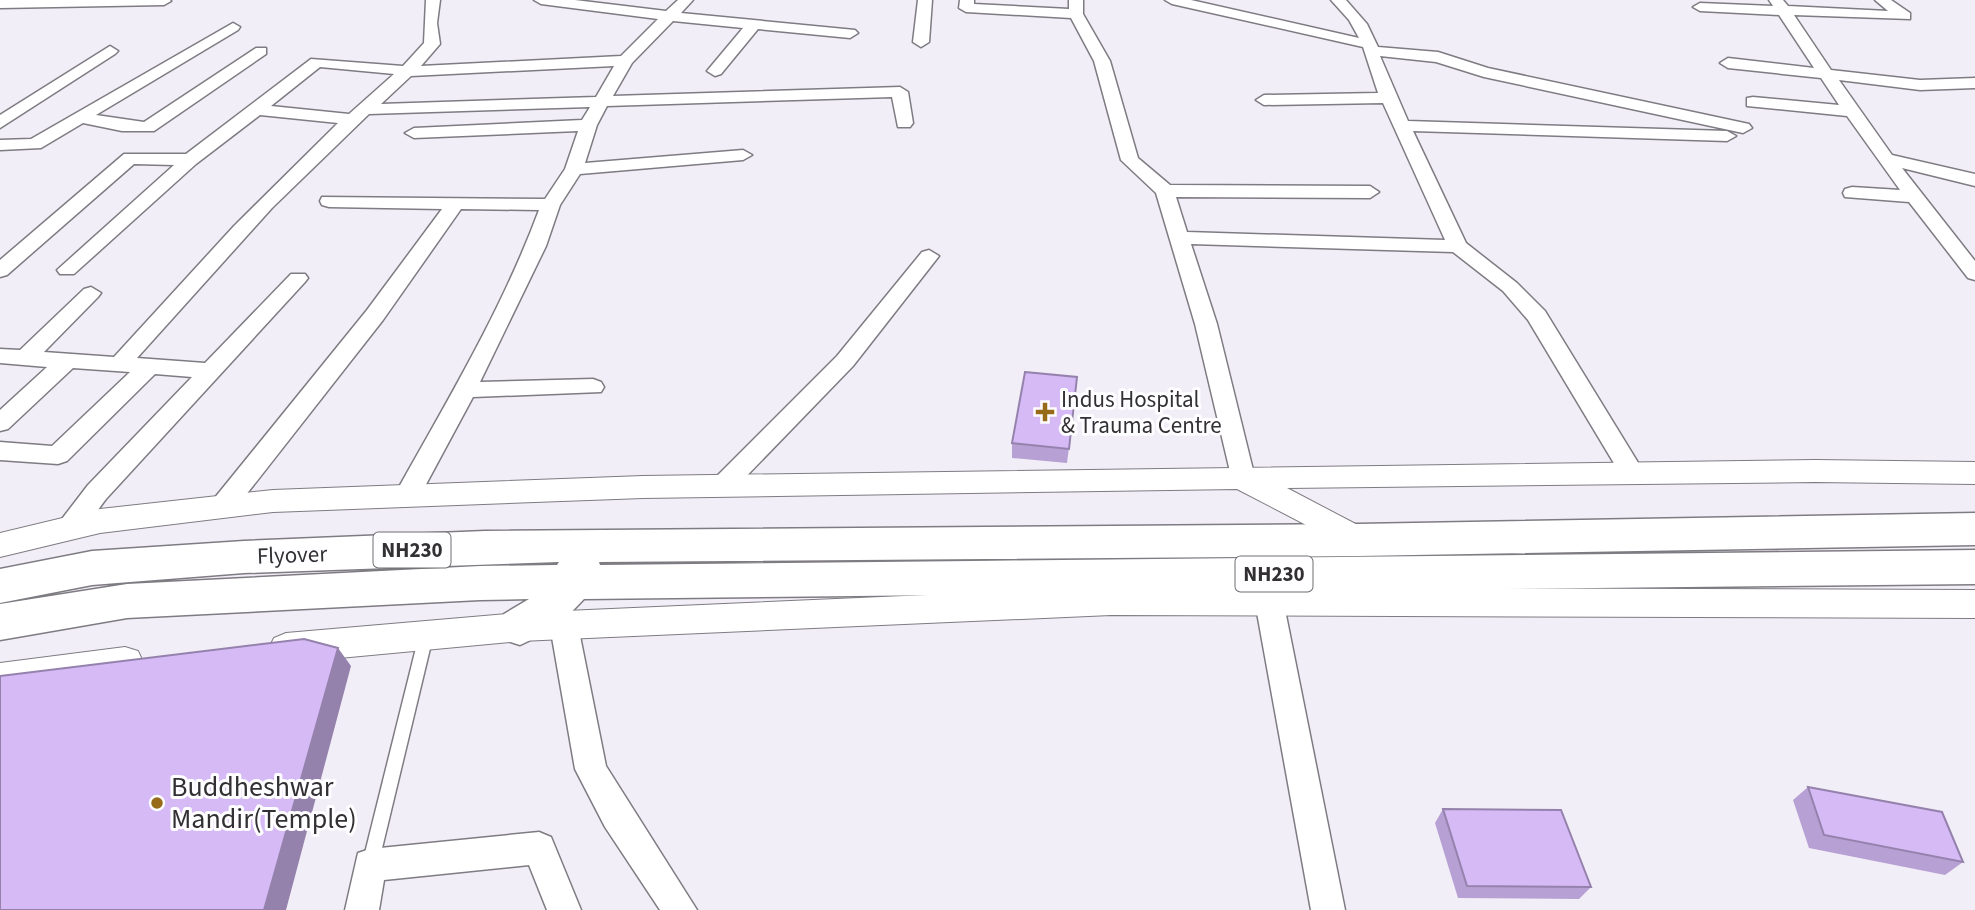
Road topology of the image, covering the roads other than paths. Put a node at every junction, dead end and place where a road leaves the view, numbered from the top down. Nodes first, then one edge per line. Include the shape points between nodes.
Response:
1 (433, 0) edge
2 (541, 0) edge
3 (686, 0) edge
4 (1172, 0) edge
5 (1252, 0) edge
6 (1338, 0) edge
7 (1882, 0) edge
8 (164, 1) edge
9 (0, 4) edge
10 (946, 4) edge
11 (1781, 6) edge
12 (1076, 7) edge
13 (1700, 7) dead end
14 (667, 16) junction
15 (1260, 20) junction
16 (753, 25) junction
17 (233, 26) dead end
18 (850, 33) dead end
19 (921, 42) dead end
20 (1371, 47) junction
21 (110, 51) dead end
22 (261, 51) dead end
23 (625, 61) junction
24 (1728, 63) dead end
25 (409, 71) junction
26 (715, 71) dead end
27 (1827, 76) junction
28 (1975, 82) edge
29 (1389, 98) junction
30 (603, 99) junction
31 (1264, 100) dead end
32 (1753, 102) dead end
33 (255, 109) junction
34 (1850, 111) junction
35 (359, 114) junction
36 (81, 117) junction
37 (0, 123) edge
38 (904, 123) dead end
39 (588, 125) junction
40 (1402, 126) junction
41 (414, 134) dead end
42 (0, 145) edge
43 (743, 155) dead end
44 (1888, 159) junction
45 (190, 160) junction
46 (574, 169) junction
47 (1975, 180) edge
48 (1165, 191) junction
49 (1370, 192) dead end
50 (1852, 193) dead end
51 (1915, 197) junction
52 (329, 201) dead end
53 (456, 203) junction
54 (551, 205) junction
55 (1180, 239) junction
56 (0, 246) edge
57 (1458, 246) junction
58 (27, 247) junction
59 (929, 256) dead end
60 (67, 270) dead end
61 (0, 271) edge
62 (1975, 274) edge
63 (298, 278) dead end
64 (91, 293) dead end
65 (0, 356) edge
66 (27, 356) junction
67 (66, 361) junction
68 (120, 364) junction
69 (150, 366) junction
70 (213, 371) junction
71 (593, 387) dead end
72 (466, 390) junction
73 (0, 423) edge
74 (0, 451) edge
75 (1975, 473) edge
76 (1633, 474) junction
77 (1242, 478) junction
78 (722, 486) junction
79 (407, 496) junction
80 (222, 507) junction
81 (68, 527) junction
82 (1975, 529) edge
83 (1358, 540) junction
84 (0, 545) edge
85 (579, 564) junction
86 (1975, 567) edge
87 (237, 576) junction
88 (0, 586) edge
89 (1267, 589) junction
90 (1975, 604) edge
91 (0, 622) edge
92 (564, 626) junction
93 (520, 627) junction
94 (426, 636) junction
95 (251, 651) edge
96 (155, 660) edge
97 (0, 678) edge
98 (370, 866) junction
99 (362, 910) edge
100 (564, 910) edge
101 (680, 910) edge
102 (1328, 910) edge

1 - 25 street via 432,44
2 - 14 street
3 - 14 street
4 - 15 street
5 - 15 street
6 - 20 street via 1358,17
7 - 11 street via 1905,16
8 - 9 street
10 - 12 street
10 - 19 street
11 - 13 street
11 - 27 street
12 - 48 street via 1102,61 1130,160
14 - 16 street
14 - 23 street
15 - 20 street
16 - 18 street
16 - 26 street
17 - 36 street
20 - 29 street
20 - 40 street via 1438,57 1739,133
21 - 37 street
22 - 36 street via 148,127
23 - 25 street
23 - 30 street
24 - 27 street
25 - 33 street via 317,62
25 - 35 street
27 - 28 street via 1920,85
27 - 34 street
29 - 31 street
29 - 40 street
30 - 35 street
30 - 38 street via 900,92
30 - 39 street
32 - 34 street
33 - 35 street
33 - 45 street
34 - 44 street
35 - 68 street via 267,200
36 - 42 street via 35,144
39 - 41 street
39 - 46 street
40 - 57 street
43 - 46 street
44 - 47 street
44 - 51 street
45 - 58 street via 130,158
45 - 60 street
46 - 54 street
48 - 49 street
48 - 55 street
50 - 51 street
51 - 62 street
52 - 53 street
53 - 54 street
53 - 80 street via 375,315
54 - 72 street
55 - 57 street
55 - 77 street via 1206,324
56 - 58 street
57 - 76 street via 1510,287 1537,316
58 - 61 street
59 - 78 street via 845,361
63 - 70 street
64 - 66 street
65 - 66 street
66 - 67 street
67 - 68 street
67 - 73 street
68 - 69 street
69 - 70 street
69 - 74 street via 58,455
70 - 81 street
71 - 72 street
72 - 79 street
75 - 76 street
76 - 77 street
77 - 78 street
77 - 83 street
78 - 79 street
79 - 80 street
80 - 81 street
81 - 84 street
82 - 83 highway, NH230
83 - 85 highway, NH230
85 - 87 highway, Flyover / NH230 via 480,583
85 - 89 highway, NH230
85 - 93 highway via 552,610
86 - 89 highway, NH230
87 - 88 highway, Flyover / NH230 via 92,568
87 - 91 highway, Flyover / NH230 via 127,601
89 - 90 street
89 - 92 street via 1111,601
89 - 102 street
92 - 93 street
92 - 101 street via 591,769
93 - 94 street
94 - 95 street
94 - 98 lane
96 - 97 street
98 - 99 street
98 - 100 street via 538,848

